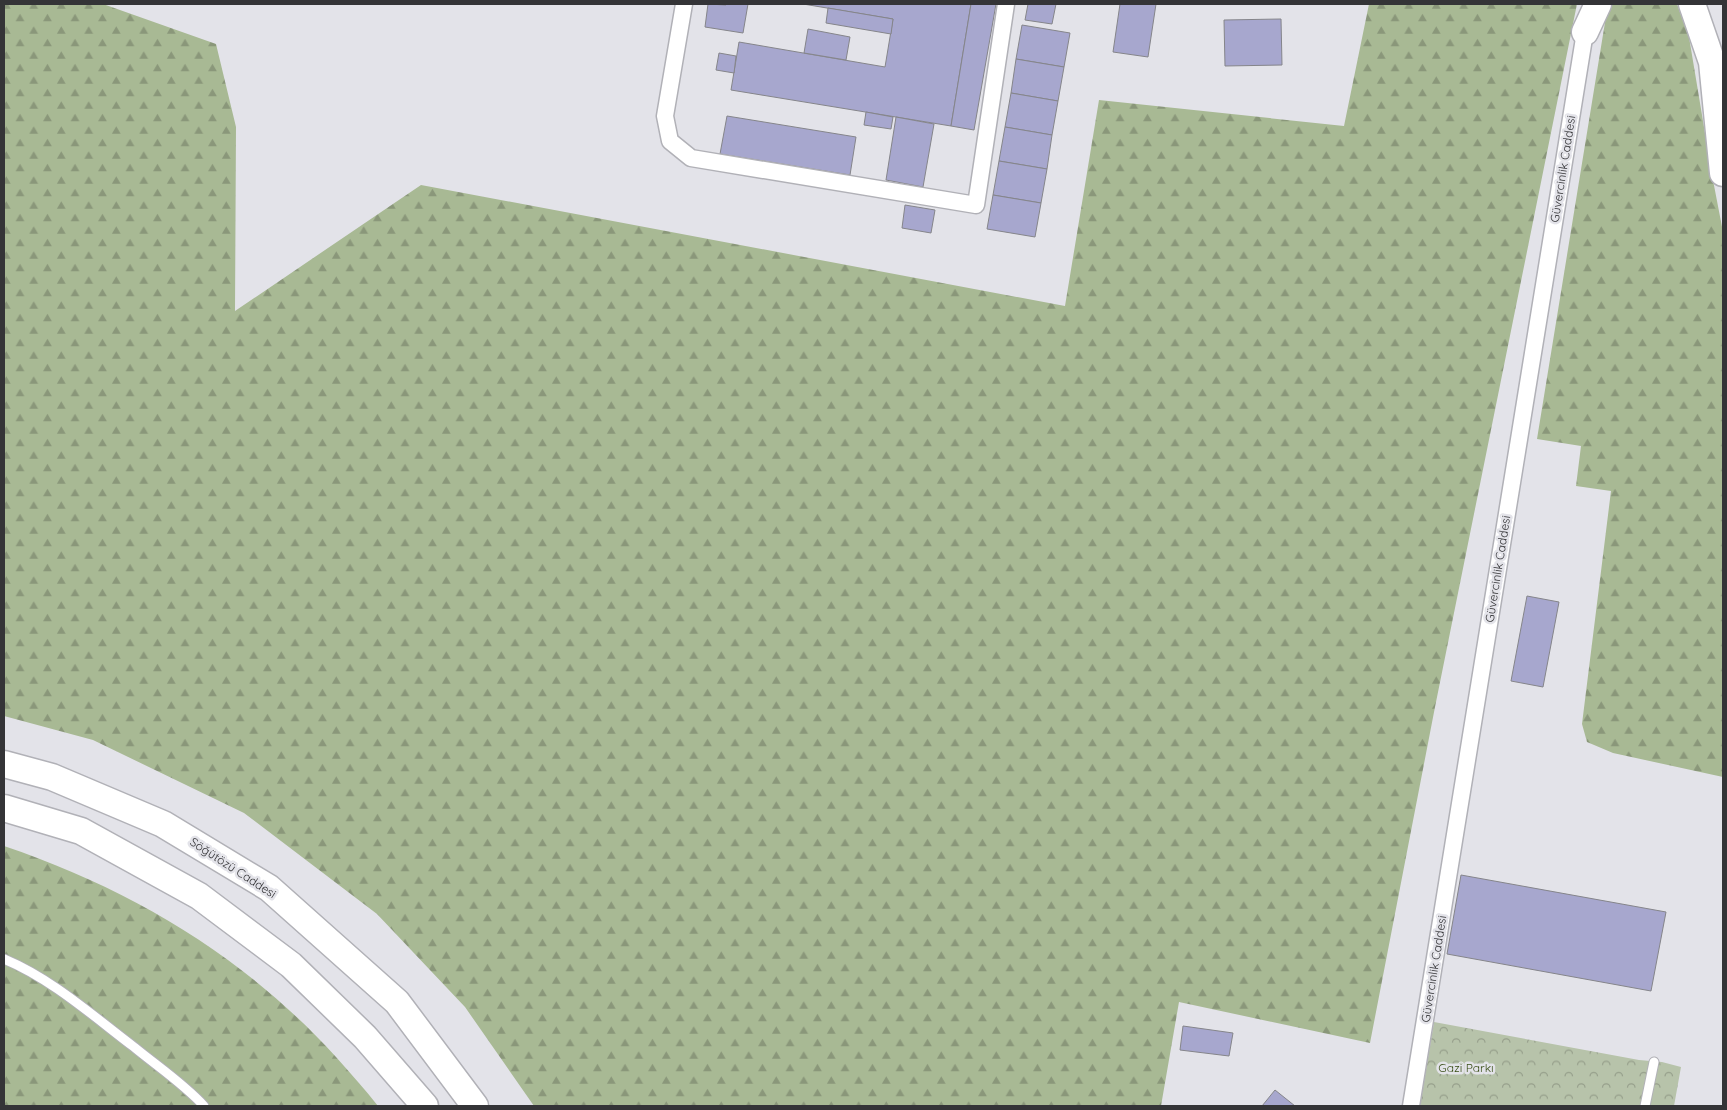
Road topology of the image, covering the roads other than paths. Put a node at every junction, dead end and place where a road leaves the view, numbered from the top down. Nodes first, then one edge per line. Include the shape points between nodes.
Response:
1 (684, 4) edge
2 (1006, 4) edge
3 (1590, 4) edge
4 (1598, 4) edge
5 (1692, 4) edge
6 (1700, 4) edge
7 (1585, 32) junction
8 (1712, 62) junction
9 (1723, 108) edge
10 (1723, 173) edge
11 (4, 764) edge
12 (4, 808) edge
13 (4, 960) edge
14 (1654, 1062) dead end
15 (204, 1106) edge
16 (425, 1106) edge
17 (475, 1106) edge
18 (1411, 1106) edge
19 (1645, 1106) edge

1 - 2 street via 665,116 670,141 691,158 976,205
3 - 7 main road
4 - 7 main road
5 - 8 main road
6 - 8 main road
7 - 18 street, Güvercinlik Caddesi
8 - 9 main road
8 - 10 main road
11 - 17 main road, Söğütözü Caddesi via 52,777 163,824 269,888 397,1002
12 - 16 main road via 81,831 199,896 298,972 365,1037
13 - 15 lane via 56,988 156,1064
14 - 19 lane

